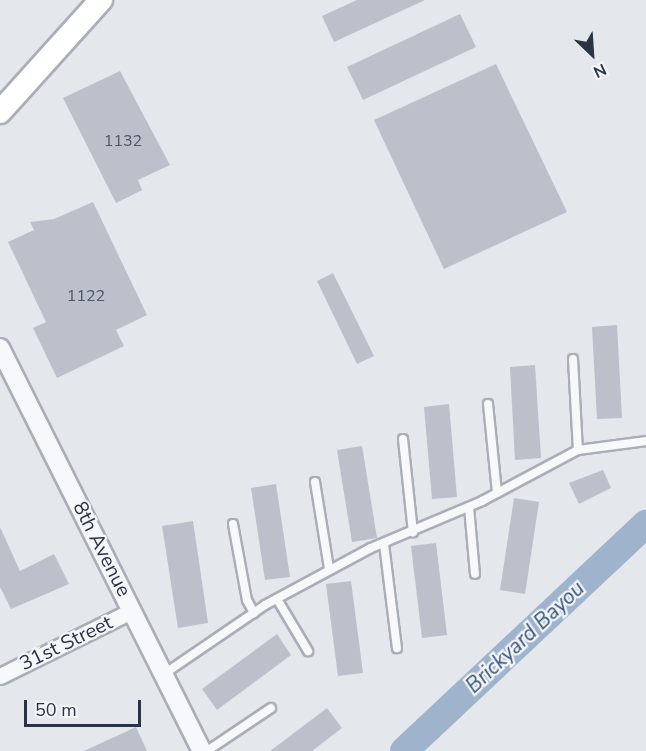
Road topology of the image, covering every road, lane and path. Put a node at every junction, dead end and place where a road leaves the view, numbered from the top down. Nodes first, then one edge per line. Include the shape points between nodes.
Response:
1 (101, 0) edge
2 (0, 112) edge
3 (0, 348) edge
4 (573, 359) dead end
5 (6, 371) edge
6 (488, 404) dead end
7 (404, 439) dead end
8 (646, 441) edge
9 (578, 450) junction
10 (315, 482) dead end
11 (497, 493) junction
12 (469, 507) junction
13 (233, 524) dead end
14 (412, 532) junction
15 (384, 544) junction
16 (329, 568) junction
17 (475, 574) dead end
18 (277, 599) junction
19 (133, 610) junction
20 (254, 613) junction
21 (397, 648) dead end
22 (308, 651) dead end
23 (164, 674) junction
24 (0, 676) edge
25 (271, 708) dead end
26 (205, 751) edge

1 - 2 main road
3 - 5 street, 8th Avenue
4 - 9 lane
5 - 19 street, 8th Avenue
6 - 11 lane
7 - 14 lane
8 - 9 lane
9 - 11 lane
10 - 16 lane
11 - 12 lane
12 - 14 lane
12 - 17 lane
13 - 20 lane via 247,600
14 - 15 lane
15 - 16 lane
15 - 21 lane
16 - 18 lane
18 - 20 lane
18 - 22 lane
19 - 23 street, 8th Avenue
19 - 24 street, 31st Street
20 - 23 lane
23 - 26 street, 8th Avenue
25 - 26 lane

